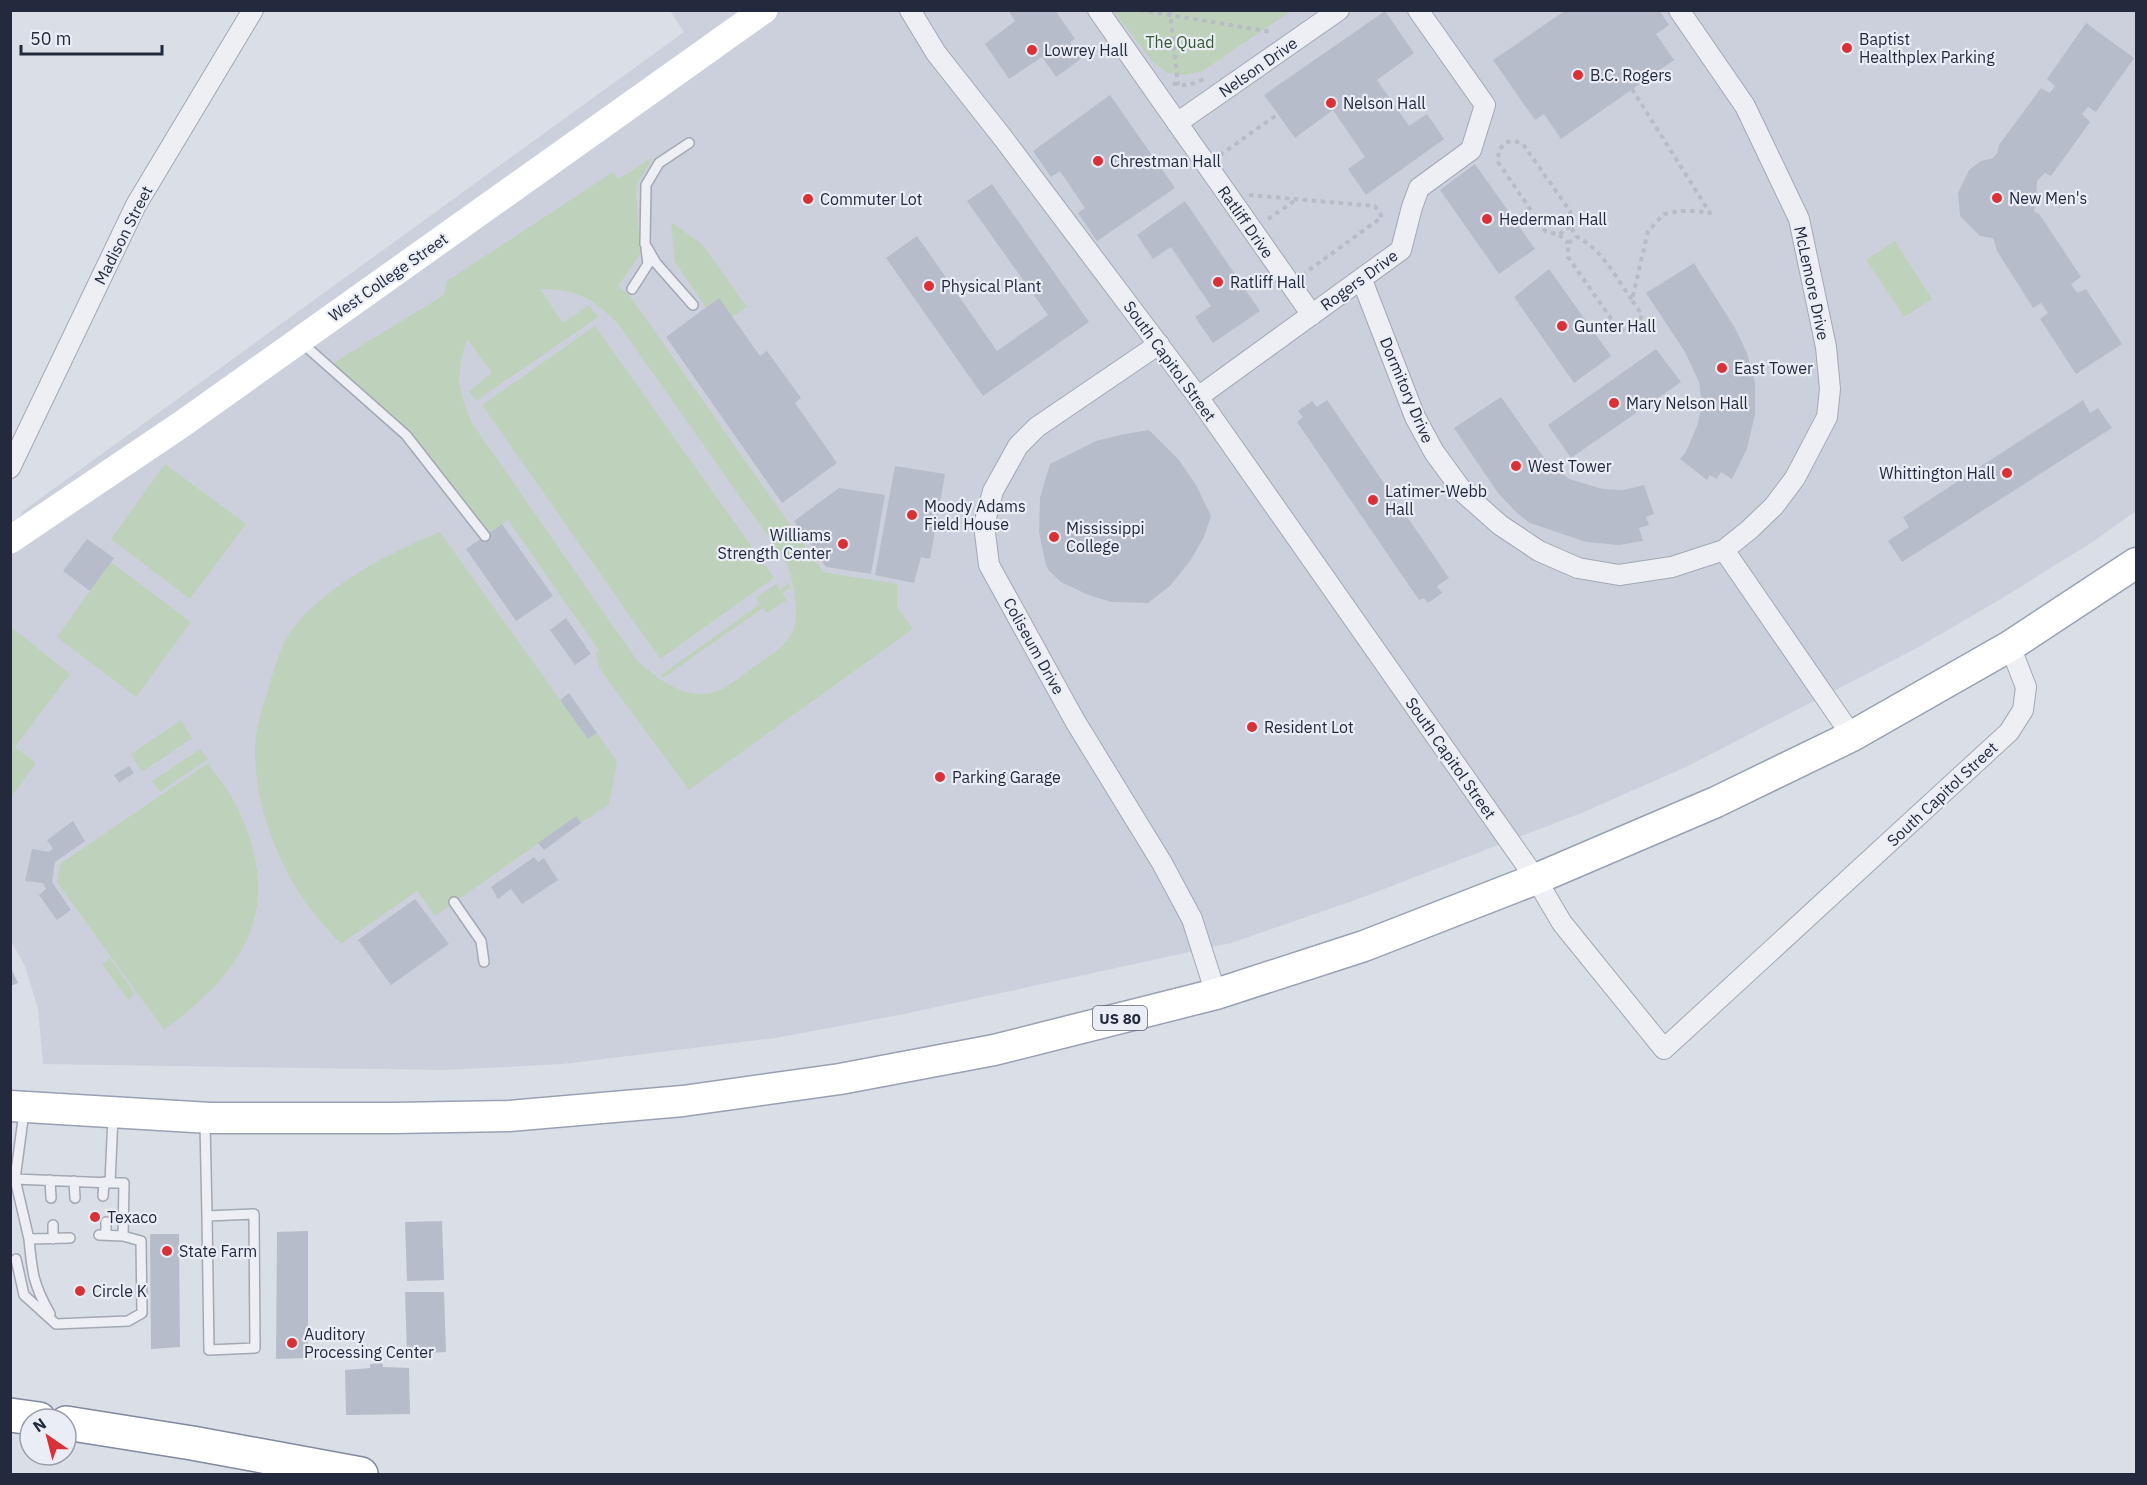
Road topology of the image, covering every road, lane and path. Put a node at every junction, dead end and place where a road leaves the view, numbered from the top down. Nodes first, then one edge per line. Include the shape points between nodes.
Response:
1 (253, 10) edge
2 (764, 10) edge
3 (910, 10) edge
4 (1098, 10) edge
5 (1140, 10) edge
6 (1170, 10) edge
7 (1339, 10) edge
8 (1418, 10) edge
9 (1678, 10) edge
10 (1171, 17) junction
11 (1280, 27) dead end
12 (1272, 32) junction
13 (1263, 39) dead end
14 (1216, 72) dead end
15 (1632, 89) dead end
16 (1278, 114) dead end
17 (1177, 123) junction
18 (689, 143) dead end
19 (1214, 159) dead end
20 (1239, 194) dead end
21 (1297, 199) junction
22 (1260, 224) dead end
23 (1570, 226) junction
24 (1559, 235) junction
25 (1577, 237) junction
26 (1568, 243) junction
27 (645, 244) junction
28 (1299, 278) dead end
29 (1362, 280) junction
30 (632, 289) dead end
31 (1632, 300) junction
32 (693, 305) dead end
33 (1312, 315) junction
34 (298, 340) junction
35 (1159, 344) junction
36 (1198, 397) junction
37 (10, 468) edge
38 (485, 536) dead end
39 (10, 540) edge
40 (1724, 550) junction
41 (2136, 563) edge
42 (2010, 646) junction
43 (1852, 736) junction
44 (1536, 879) junction
45 (454, 902) dead end
46 (484, 962) dead end
47 (1216, 994) junction
48 (15, 1106) edge
49 (113, 1112) junction
50 (204, 1118) junction
51 (15, 1179) junction
52 (51, 1180) junction
53 (74, 1181) junction
54 (107, 1182) junction
55 (10, 1191) edge
56 (103, 1196) dead end
57 (75, 1197) dead end
58 (51, 1198) dead end
59 (207, 1216) junction
60 (106, 1222) dead end
61 (53, 1225) dead end
62 (123, 1236) junction
63 (70, 1238) dead end
64 (29, 1239) junction
65 (53, 1239) junction
66 (16, 1259) dead end
67 (56, 1324) junction
68 (78, 1425) edge
69 (361, 1474) edge

1 - 37 street, Madison Street via 136,205
2 - 34 street, West College Street
3 - 35 street, South Capitol Street via 936,53
4 - 17 street, Ratliff Drive
5 - 10 path
6 - 10 path
7 - 17 street, Nelson Drive
8 - 29 street, Rogers Drive via 1485,105 1472,150 1419,188 1401,250
9 - 40 street, McLemore Drive via 1745,106 1799,219 1826,347 1830,389 1827,417 1795,477 1774,506
10 - 12 path
10 - 14 path via 1178,85 1196,84
11 - 12 path
12 - 13 path
15 - 31 path via 1710,213 1664,214 1648,231
16 - 19 path
17 - 33 street, Ratliff Drive
18 - 27 lane via 659,163 646,185
20 - 21 path
21 - 22 path
21 - 28 path via 1375,206 1382,217
23 - 24 path
23 - 24 path via 1570,211 1523,144 1506,142 1499,150 1498,162 1545,231
23 - 25 path
24 - 26 path
25 - 26 path
25 - 31 path via 1594,249
26 - 31 path via 1568,258 1617,327 1627,333 1637,327 1642,315
27 - 30 lane via 648,264
27 - 32 lane via 656,263
29 - 33 street, Rogers Drive
29 - 40 street, Dormitory Drive via 1415,417 1434,452 1464,493 1500,525 1539,551 1578,568 1619,575 1672,567
33 - 36 street, Rogers Drive
34 - 38 lane via 406,435
34 - 39 street, West College Street
35 - 36 street, South Capitol Street
35 - 47 street, Coliseum Drive via 1037,427 1018,446 993,490 984,525 989,565 1192,919
36 - 44 street, South Capitol Street
40 - 43 street
41 - 42 main road, US 80
42 - 43 main road, US 80
42 - 44 street, South Capitol Street via 2026,687 2023,710 2009,732 1665,1048 1562,923
43 - 44 main road, US 80 via 1716,802
44 - 47 main road, US 80 via 1364,946
45 - 46 lane via 481,941
47 - 50 main road, US 80 via 994,1050 840,1079 683,1101 508,1116
48 - 49 main road, US 80
48 - 51 lane
49 - 50 main road, US 80
49 - 54 lane
50 - 59 lane
51 - 52 lane
51 - 55 lane
51 - 64 lane
52 - 53 lane
52 - 58 lane
53 - 54 lane
53 - 57 lane
54 - 56 lane
54 - 62 lane via 124,1183
59 - 59 lane via 254,1215 255,1348 209,1350
60 - 62 lane via 102,1236
61 - 65 lane
62 - 67 lane via 141,1241 142,1313 128,1321
63 - 65 lane
64 - 65 lane
64 - 67 lane via 37,1292
66 - 67 lane via 24,1295
68 - 69 highway

